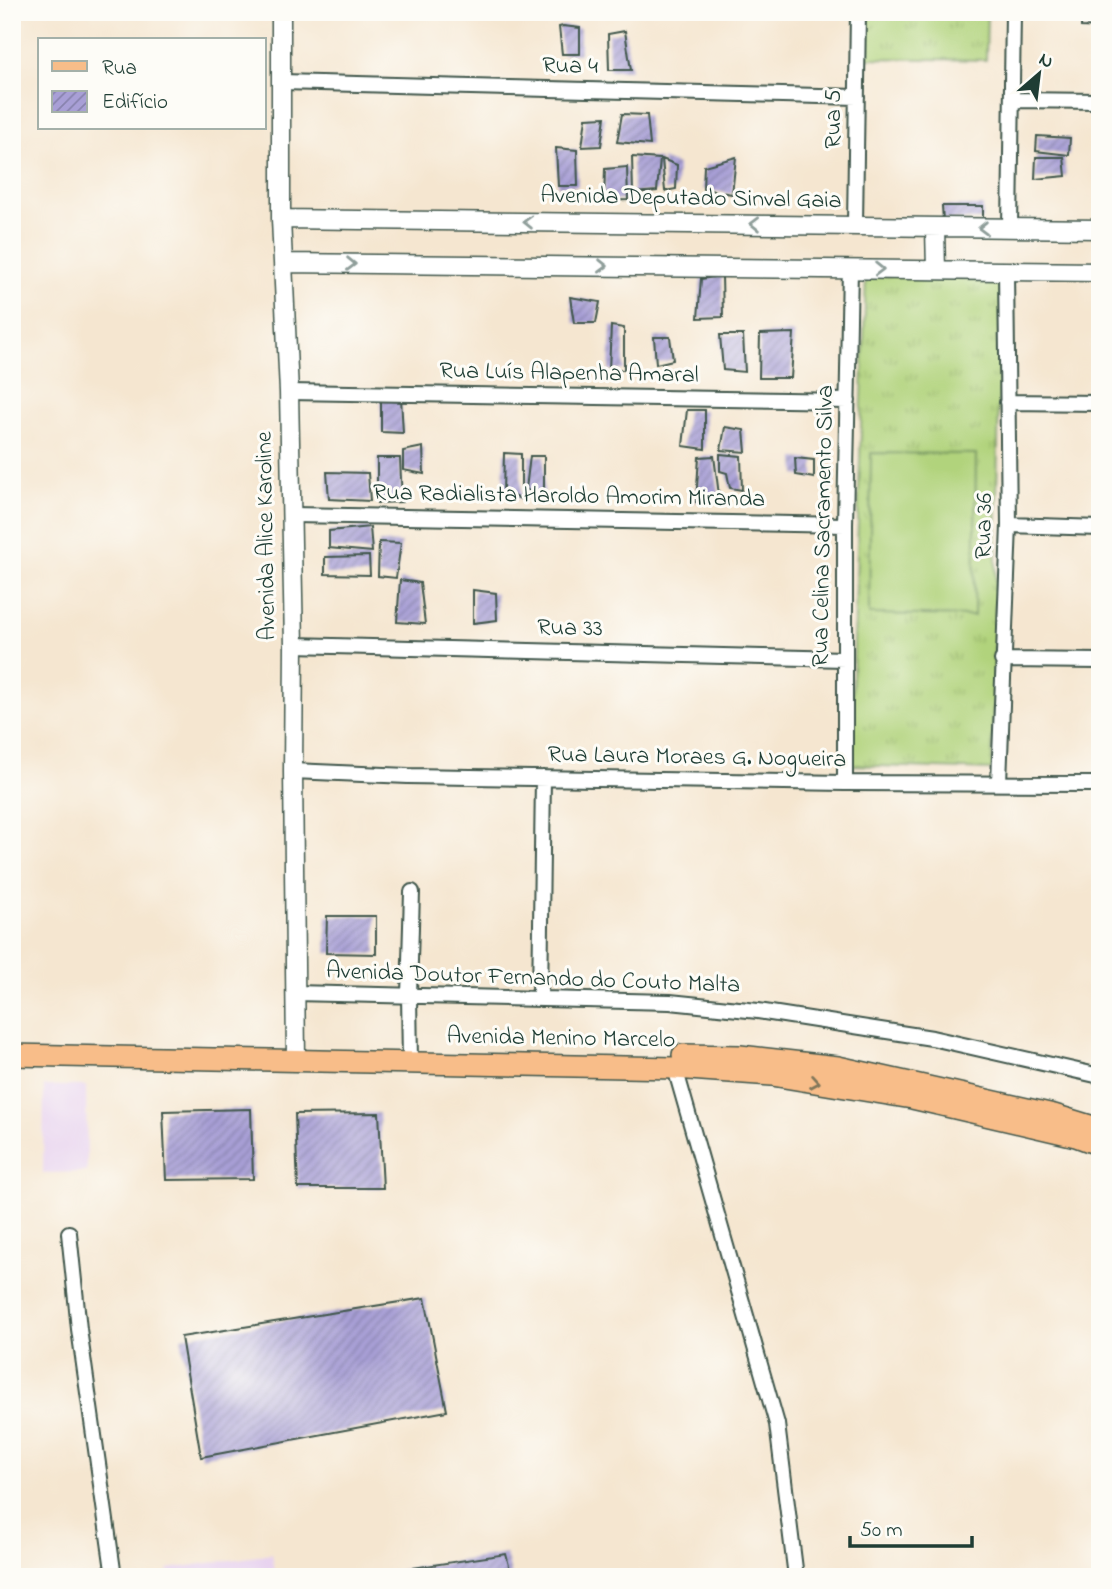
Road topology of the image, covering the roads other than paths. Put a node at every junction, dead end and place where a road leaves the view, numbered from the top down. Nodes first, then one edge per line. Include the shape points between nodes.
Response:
1 (282, 12) edge
2 (858, 12) edge
3 (1013, 12) edge
4 (282, 82) junction
5 (857, 97) junction
6 (1012, 100) junction
7 (1100, 101) edge
8 (281, 219) junction
9 (855, 225) junction
10 (935, 228) junction
11 (1010, 228) junction
12 (1100, 229) edge
13 (283, 263) junction
14 (850, 268) junction
15 (936, 270) junction
16 (1006, 271) junction
17 (1100, 272) edge
18 (289, 392) junction
19 (848, 401) junction
20 (1006, 402) junction
21 (1100, 403) edge
22 (292, 515) junction
23 (845, 525) junction
24 (1009, 525) junction
25 (1100, 528) edge
26 (294, 645) junction
27 (845, 659) junction
28 (1002, 660) junction
29 (1100, 660) edge
30 (293, 771) junction
31 (543, 778) junction
32 (999, 782) junction
33 (845, 783) junction
34 (1100, 783) edge
35 (412, 892) dead end
36 (294, 993) junction
37 (409, 995) junction
38 (540, 998) junction
39 (12, 1040) edge
40 (296, 1053) junction
41 (12, 1055) edge
42 (410, 1055) junction
43 (675, 1068) junction
44 (1100, 1076) edge
45 (1100, 1129) edge
46 (1100, 1145) edge
47 (69, 1233) dead end
48 (114, 1577) edge
49 (796, 1577) edge

1 - 4 street, Avenida Alice Karoline
2 - 5 street, Rua 5
3 - 6 street
4 - 5 street, Rua 4
4 - 8 street, Avenida Alice Karoline
5 - 9 street, Rua 5
6 - 7 street
6 - 11 street
9 -> 8 street, Avenida Deputado Sinval Gaia
8 - 13 street, Avenida Alice Karoline
9 - 10 street, Avenida Deputado Sinval Gaia
11 -> 10 street, Avenida Deputado Sinval Gaia
10 - 15 street
11 - 12 street, Avenida Deputado Sinval Gaia
13 -> 14 street
13 - 18 street, Avenida Alice Karoline
14 -> 15 street
14 - 19 street, Rua Celina Sacramento Silva
15 - 16 street
16 - 17 street
16 - 20 street, Rua 36
18 - 19 street, Rua Luís Alapenha Amaral
18 - 22 street, Avenida Alice Karoline
19 - 23 street, Rua Celina Sacramento Silva
20 - 21 street
20 - 24 street, Rua 36
22 - 23 street, Rua Radialista Haroldo Amorim Miranda
22 - 26 street, Avenida Alice Karoline
23 - 27 street, Rua Celina Sacramento Silva
24 - 25 street
24 - 28 street, Rua 36
26 - 27 street, Rua 33
26 - 30 street, Avenida Alice Karoline
27 - 33 street, Rua Celina Sacramento Silva
28 - 29 street
28 - 32 street, Rua 36
30 - 31 street, Rua Laura Moraes G. Nogueira
30 - 36 street, Avenida Alice Karoline
31 - 33 street, Rua Laura Moraes G. Nogueira
31 - 38 street
32 - 33 street, Rua Laura Moraes G. Nogueira
32 - 34 street, Rua Laura Moraes G. Nogueira
35 - 37 street
36 - 37 street, Avenida Doutor Fernando do Couto Malta
36 - 40 street, Avenida Alice Karoline
37 - 38 street, Avenida Doutor Fernando do Couto Malta
37 - 42 street
38 - 44 street, Avenida Doutor Fernando do Couto Malta via 670,1002 758,1011 932,1038
39 - 40 main road, Avenida Menino Marcelo
40 - 41 main road, Avenida Menino Marcelo
40 - 42 main road, Avenida Menino Marcelo
42 - 43 main road, Avenida Menino Marcelo
42 - 45 main road, Avenida Menino Marcelo via 740,1056 838,1067
43 -> 46 main road, Avenida Menino Marcelo via 772,1074 912,1098
43 - 49 street via 777,1424
47 - 48 street

